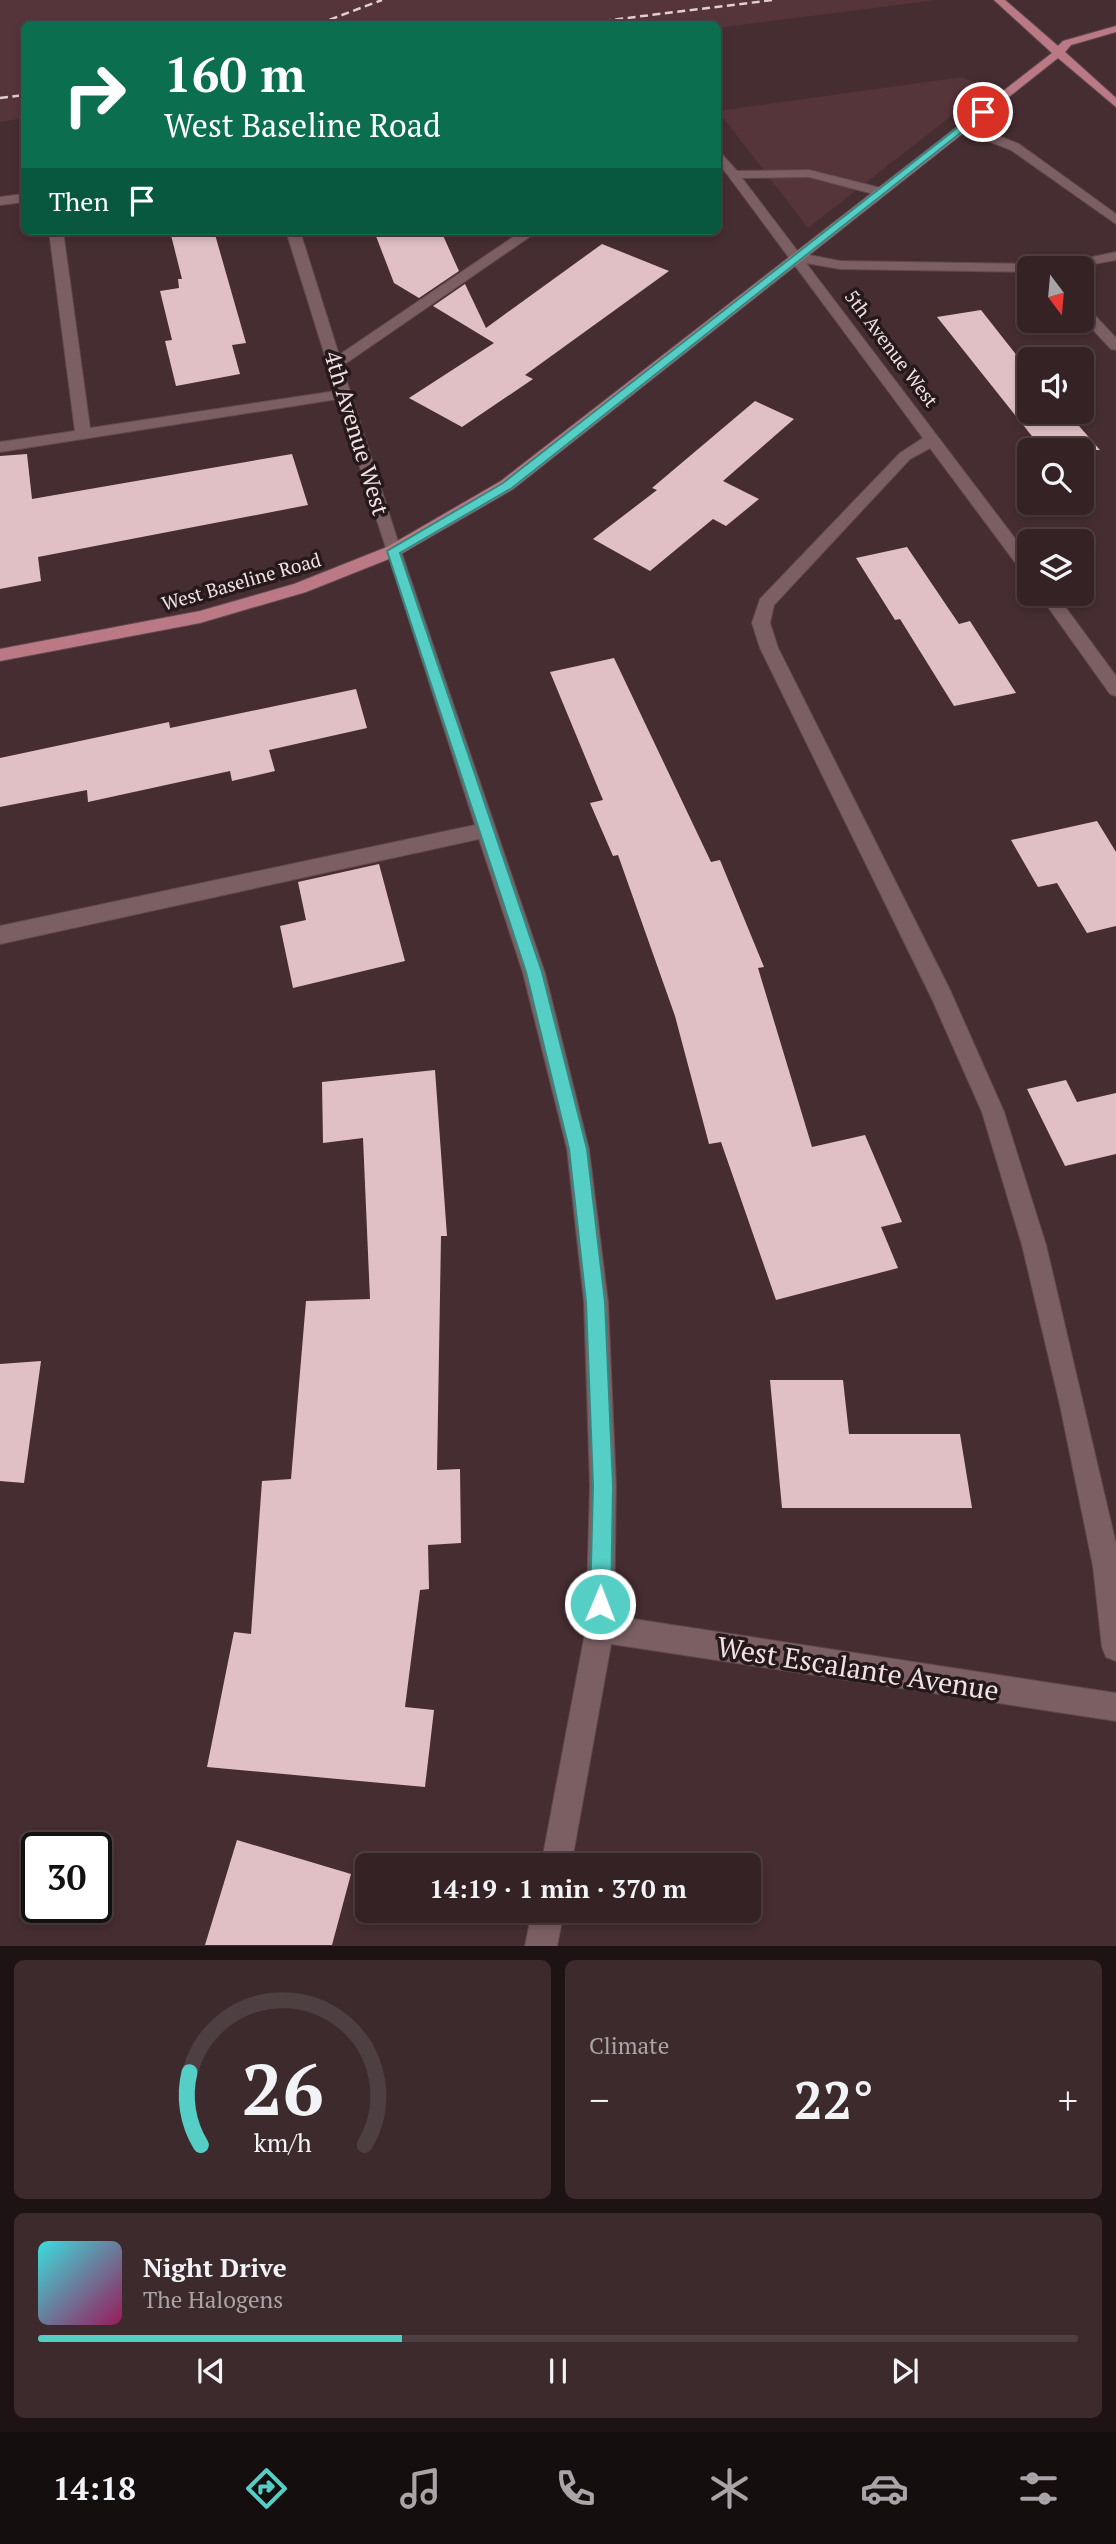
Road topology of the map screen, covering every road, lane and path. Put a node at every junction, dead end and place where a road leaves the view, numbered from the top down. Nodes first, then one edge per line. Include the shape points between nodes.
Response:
1 (999, 0) edge
2 (1116, 29) edge
3 (1058, 53) junction
4 (1116, 104) edge
5 (964, 127) junction
6 (721, 158) edge
7 (734, 176) junction
8 (881, 192) junction
9 (21, 198) edge
10 (0, 201) edge
11 (1116, 220) edge
12 (57, 235) edge
13 (294, 235) edge
14 (525, 235) edge
15 (1116, 256) edge
16 (798, 257) junction
17 (1094, 260) edge
18 (1017, 268) edge
19 (1094, 323) edge
20 (1116, 346) edge
21 (336, 364) junction
22 (345, 394) junction
23 (83, 433) junction
24 (933, 439) junction
25 (0, 447) edge
26 (393, 551) junction
27 (1017, 553) edge
28 (1055, 606) edge
29 (0, 655) edge
30 (1116, 689) edge
31 (486, 830) junction
32 (0, 935) edge
33 (600, 1628) junction
34 (1116, 1647) edge
35 (1116, 1707) edge
36 (558, 1853) edge
37 (546, 1923) edge
38 (541, 1945) edge

1 - 3 main road
2 - 3 main road, West Baseline Road via 1067,43
3 - 4 main road
3 - 5 main road, West Baseline Road
5 - 8 main road, West Baseline Road
5 - 11 street via 1015,147
6 - 7 street, 5th Avenue West
7 - 8 street via 808,171
7 - 16 street, 5th Avenue West
8 - 16 main road, West Baseline Road
9 - 10 street
12 - 23 street
13 - 21 street, 4th Avenue West
14 - 21 street
15 - 17 street
16 - 18 street via 840,265
16 - 24 street, 5th Avenue West
16 - 26 main road, West Baseline Road via 508,485
19 - 20 street
21 - 22 street, 4th Avenue West
22 - 23 street
22 - 26 street, 4th Avenue West
23 - 25 street
24 - 27 street, 5th Avenue West
24 - 34 street via 905,456 786,580 766,603 761,623 993,1112 1034,1245 1073,1405 1107,1566
26 - 29 main road, West Baseline Road via 300,588 200,617
26 - 31 street, 4th Avenue West
28 - 30 street
31 - 32 street
31 - 33 street, 4th Avenue West via 534,972 578,1149 597,1328 603,1486
33 - 35 street, West Escalante Avenue
33 - 36 street, 4th Avenue West
37 - 38 street

